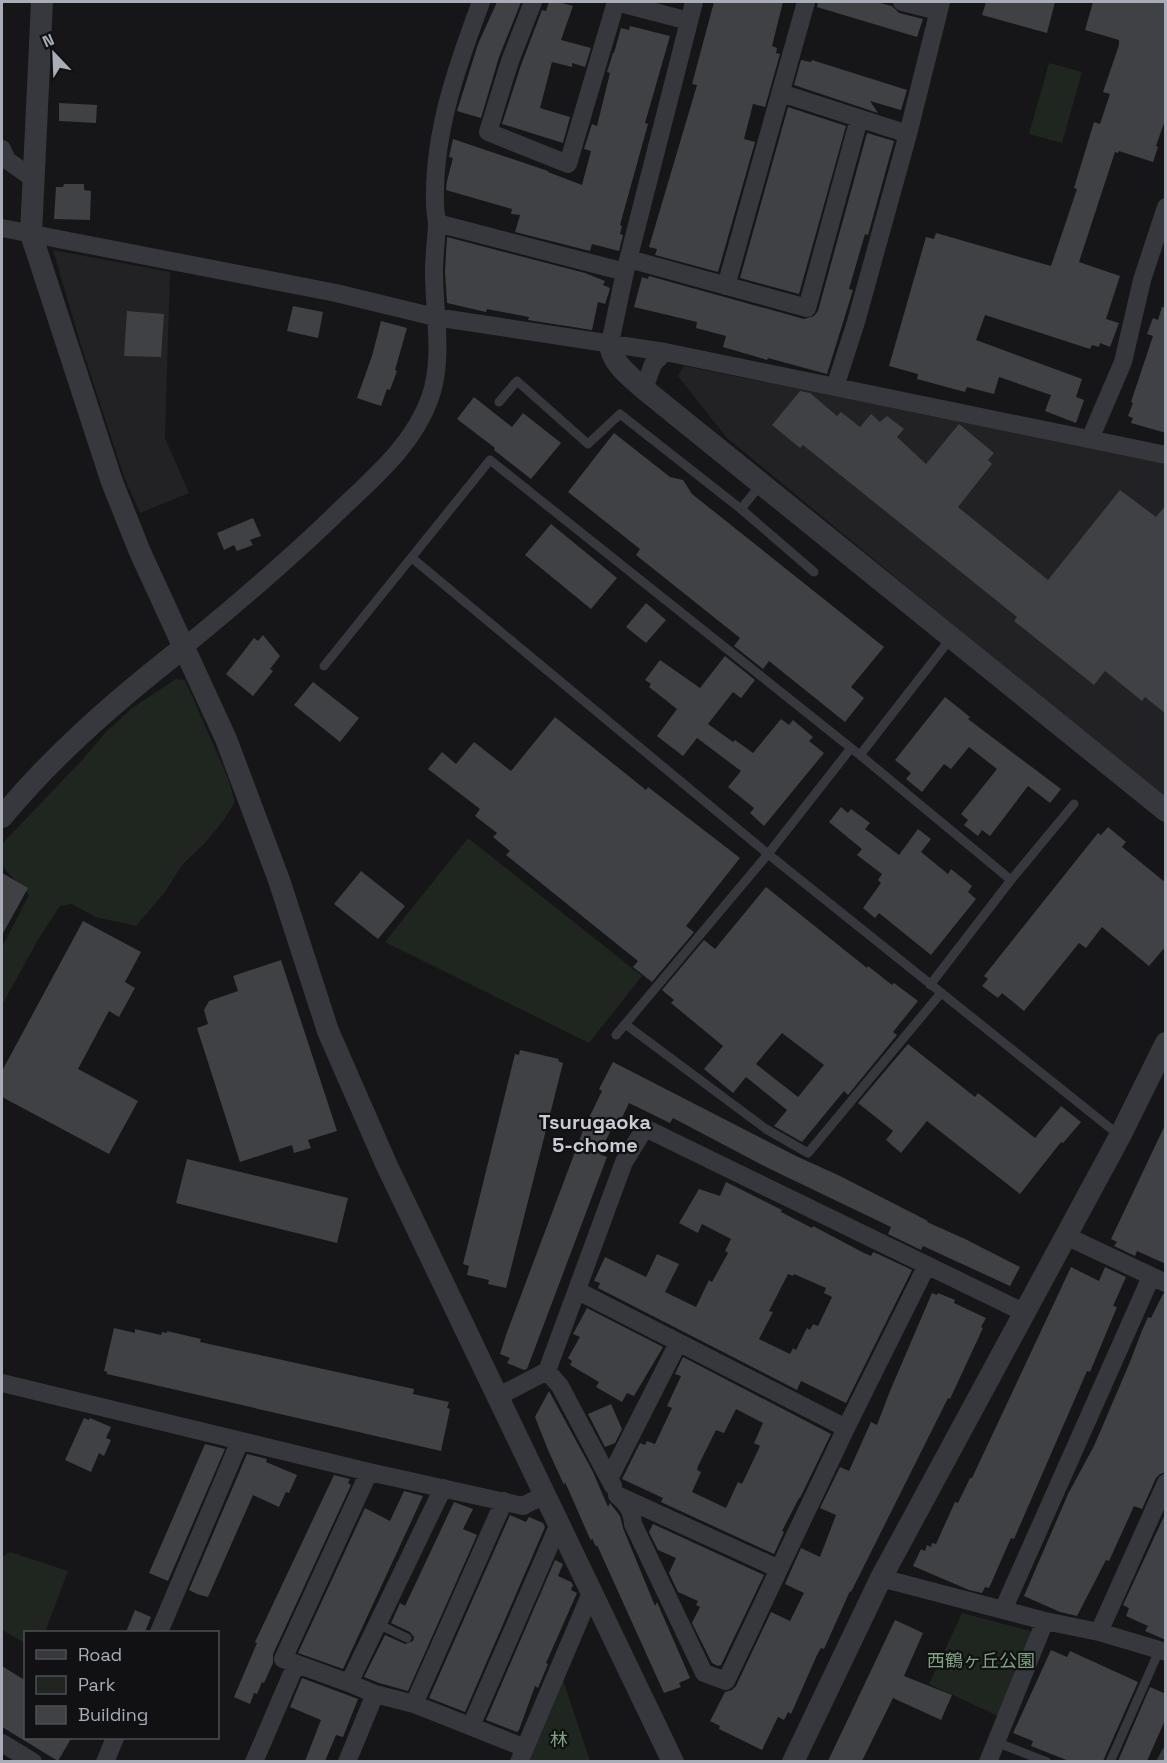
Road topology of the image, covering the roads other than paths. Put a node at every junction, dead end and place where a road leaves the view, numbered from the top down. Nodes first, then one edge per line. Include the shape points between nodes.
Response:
1 (42, 2) edge
2 (481, 2) edge
3 (533, 2) edge
4 (616, 2) edge
5 (694, 2) edge
6 (806, 2) edge
7 (902, 2) edge
8 (939, 6) edge
9 (689, 21) junction
10 (781, 93) junction
11 (859, 119) junction
12 (908, 134) junction
13 (2, 149) edge
14 (35, 180) junction
15 (1166, 207) edge
16 (437, 223) junction
17 (2, 228) edge
18 (31, 234) junction
19 (627, 265) junction
20 (726, 286) junction
21 (435, 317) junction
22 (609, 343) junction
23 (665, 352) junction
24 (835, 387) junction
25 (644, 389) junction
26 (499, 402) dead end
27 (1090, 439) junction
28 (1166, 454) edge
29 (761, 484) junction
30 (741, 509) junction
31 (412, 558) junction
32 (814, 572) dead end
33 (951, 638) junction
34 (183, 648) junction
35 (324, 666) dead end
36 (851, 748) junction
37 (860, 755) junction
38 (1074, 804) dead end
39 (1166, 811) edge
40 (2, 817) edge
41 (768, 854) junction
42 (1011, 880) junction
43 (930, 985) junction
44 (941, 993) junction
45 (625, 1024) junction
46 (616, 1035) dead end
47 (1166, 1043) edge
48 (1120, 1136) junction
49 (1066, 1236) junction
50 (927, 1266) junction
51 (1158, 1280) edge
52 (578, 1292) junction
53 (1023, 1312) junction
54 (678, 1343) junction
55 (547, 1371) junction
56 (2, 1383) edge
57 (497, 1397) junction
58 (846, 1428) junction
59 (240, 1441) junction
60 (369, 1472) junction
61 (1166, 1483) edge
62 (613, 1487) junction
63 (442, 1488) junction
64 (544, 1495) junction
65 (504, 1501) junction
66 (559, 1524) junction
67 (779, 1569) junction
68 (881, 1578) junction
69 (591, 1593) junction
70 (1003, 1610) junction
71 (1045, 1621) junction
72 (378, 1624) junction
73 (159, 1631) edge
74 (1099, 1632) junction
75 (407, 1638) dead end
76 (1162, 1652) edge
77 (296, 1664) junction
78 (349, 1683) junction
79 (375, 1694) junction
80 (414, 1704) junction
81 (471, 1726) junction
82 (114, 1739) edge
83 (996, 1742) junction
84 (2, 1743) edge
85 (1166, 1752) edge
86 (522, 1755) edge
87 (33, 1761) edge
88 (105, 1761) edge
89 (254, 1761) edge
90 (347, 1761) edge
91 (673, 1761) edge
92 (793, 1761) edge
93 (988, 1761) edge
94 (1047, 1761) edge
95 (1110, 1761) edge
96 (1161, 1761) edge

1 - 14 street
2 - 16 street via 460,59 439,137
3 - 4 street via 488,132 568,164
4 - 9 street
5 - 9 street
6 - 10 street
7 - 8 street
8 - 12 street
9 - 19 street
10 - 11 street
10 - 20 street
11 - 12 street
11 - 20 street via 807,308
12 - 24 street
13 - 14 street via 7,160
14 - 18 street
15 - 27 street via 1142,280 1123,362
16 - 19 street
16 - 21 street
17 - 18 street
18 - 21 street via 324,291
18 - 34 street via 112,482
19 - 20 street
19 - 22 street
21 - 22 street
21 - 34 street via 436,366 431,395 424,414 396,455 299,550
22 - 23 street
22 - 25 street via 616,360
23 - 24 street
23 - 25 street via 652,364
24 - 27 street
25 - 29 street
26 - 30 lane via 517,381 588,444 620,414
27 - 28 street
29 - 30 lane
29 - 33 street
30 - 32 lane
31 - 35 lane
31 - 36 lane via 490,460
31 - 41 lane
33 - 37 lane
33 - 39 street
34 - 40 street via 67,746
34 - 57 street via 234,761 279,880 328,1031 387,1166
36 - 37 lane
36 - 41 lane
37 - 42 lane
38 - 42 lane
41 - 43 lane
41 - 45 lane
42 - 43 lane
43 - 44 lane
44 - 45 lane via 808,1153 766,1129
44 - 48 lane
45 - 46 lane
47 - 48 street
48 - 49 street
49 - 51 street
49 - 53 street
50 - 52 street via 645,1128 624,1162
50 - 53 street
50 - 58 street
51 - 70 street
52 - 54 street
52 - 55 street
53 - 68 street
54 - 58 street
54 - 62 street
55 - 57 street
55 - 62 street via 560,1386
56 - 59 street
57 - 64 street
58 - 67 street
59 - 60 street
59 - 73 street
60 - 63 street
60 - 77 street via 283,1659
61 - 74 street
62 - 67 street
62 - 67 street via 632,1514 633,1524 704,1673 726,1681
63 - 65 street
63 - 72 street
64 - 65 street via 523,1506
64 - 66 street
65 - 80 street
66 - 69 street
66 - 81 street
68 - 70 street
68 - 92 street
69 - 86 street
69 - 91 street
70 - 71 street
71 - 74 street
71 - 83 street
72 - 75 lane
72 - 78 street
74 - 76 street
76 - 95 lane
77 - 78 street
77 - 89 street
78 - 79 street
79 - 80 street
79 - 90 street
80 - 81 street
81 - 86 street
82 - 88 street
83 - 93 street
83 - 94 lane
84 - 87 street
85 - 96 lane

